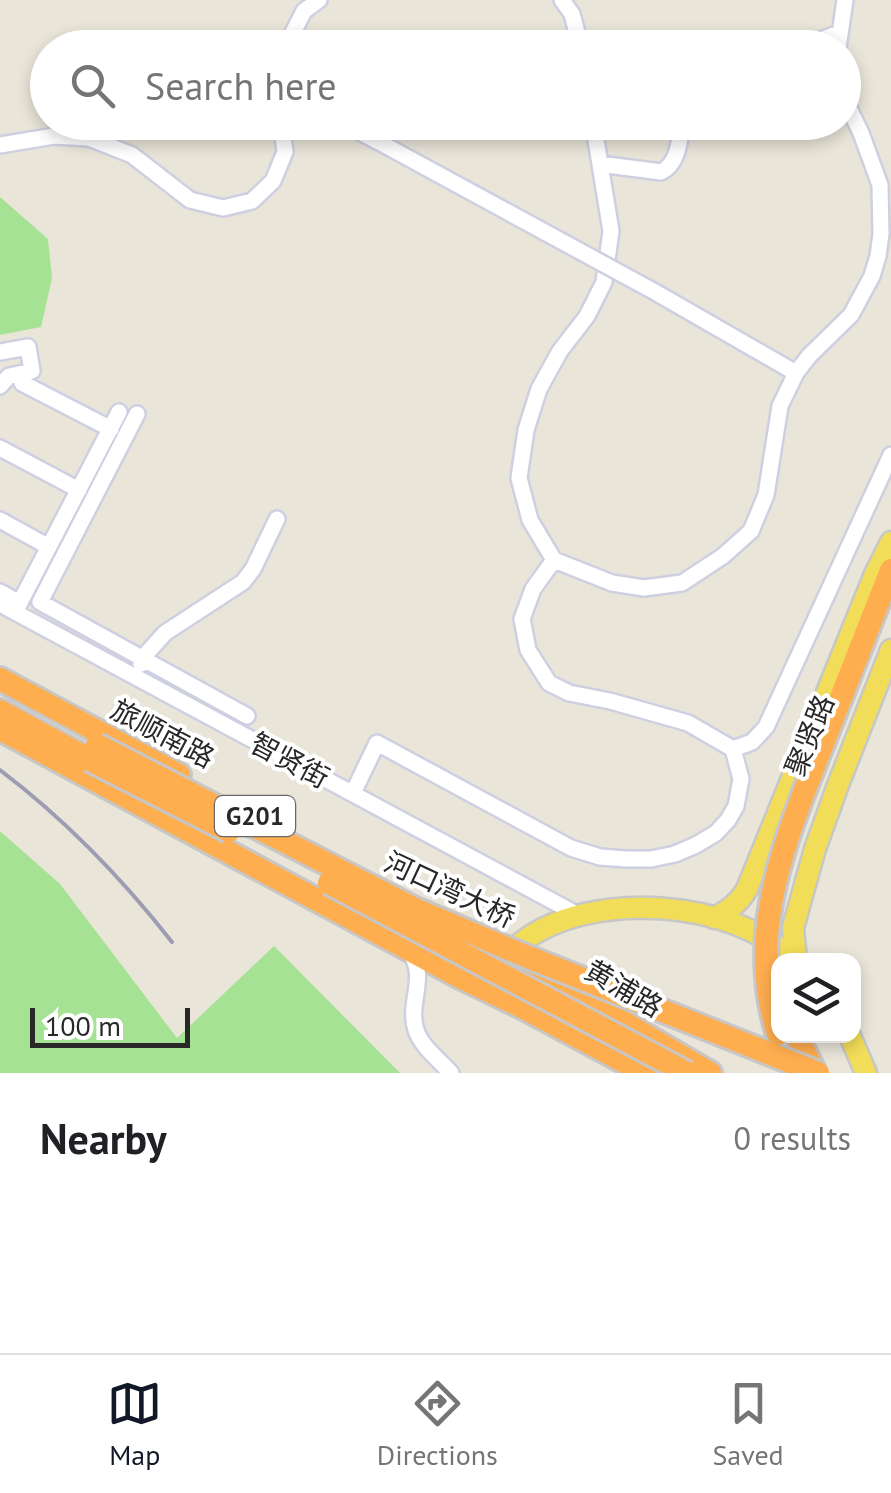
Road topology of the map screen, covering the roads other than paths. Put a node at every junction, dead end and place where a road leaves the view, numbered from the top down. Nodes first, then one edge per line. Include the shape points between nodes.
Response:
1 (318, 0) edge
2 (562, 0) edge
3 (845, 0) edge
4 (294, 30) edge
5 (576, 30) edge
6 (840, 30) edge
7 (861, 133) edge
8 (30, 140) edge
9 (94, 140) edge
10 (283, 140) edge
11 (375, 140) edge
12 (596, 140) edge
13 (679, 140) edge
14 (0, 145) edge
15 (600, 164) junction
16 (886, 184) edge
17 (0, 352) edge
18 (796, 373) junction
19 (22, 383) dead end
20 (0, 386) edge
21 (119, 412) dead end
22 (137, 414) dead end
23 (111, 428) junction
24 (0, 448) edge
25 (891, 455) edge
26 (79, 490) junction
27 (277, 519) dead end
28 (0, 520) edge
29 (891, 542) edge
30 (49, 547) junction
31 (554, 560) junction
32 (891, 570) edge
33 (0, 592) edge
34 (0, 604) edge
35 (18, 608) junction
36 (891, 610) edge
37 (878, 643) edge
38 (144, 659) junction
39 (134, 676) junction
40 (0, 679) edge
41 (0, 694) edge
42 (0, 711) edge
43 (247, 716) dead end
44 (0, 729) edge
45 (734, 749) junction
46 (94, 752) junction
47 (818, 776) junction
48 (353, 794) junction
49 (747, 889) junction
50 (535, 891) junction
51 (796, 914) junction
52 (580, 916) junction
53 (714, 918) junction
54 (542, 930) junction
55 (408, 950) junction
56 (781, 953) edge
57 (786, 953) edge
58 (794, 953) edge
59 (508, 956) junction
60 (452, 973) junction
61 (486, 990) junction
62 (416, 1000) junction
63 (771, 1004) edge
64 (783, 1043) edge
65 (801, 1043) edge
66 (853, 1043) edge
67 (867, 1072) edge
68 (450, 1073) edge
69 (645, 1073) edge
70 (688, 1073) edge
71 (710, 1073) edge
72 (796, 1073) edge
73 (816, 1073) edge

1 - 4 street
2 - 5 street
3 - 6 street
7 - 16 street
8 - 14 street
9 - 10 street via 132,155 190,200 223,208 252,201 272,180
11 - 18 street, bridge
12 - 15 street
13 - 15 street via 661,172
15 - 31 street via 611,231 604,282 539,388 518,478 530,520
16 - 18 street via 872,276 851,315
17 - 20 street via 28,347 32,371 9,376
18 - 31 street via 780,406 766,496 751,531 722,556 682,583 644,588
19 - 23 street
21 - 23 street
22 - 38 street via 40,602
23 - 26 street
24 - 26 street
25 - 45 street via 766,727
26 - 30 street
27 - 38 street via 243,582 165,633
28 - 30 street
29 - 49 main road, 聚贤路
30 - 35 street
31 - 45 street via 522,619 528,650 549,682 569,693 688,722
32 - 37 highway
33 - 35 street
34 - 35 street, 智贤街
35 - 39 street, 智贤街
36 - 37 highway
37 - 47 highway
37 - 51 main road, 聚贤路
38 - 39 street
38 - 43 street
39 - 48 street, 智贤街
40 - 59 highway, 旅顺南路 / G201
41 - 46 highway
42 - 46 highway
44 - 55 highway, G201
45 - 48 street via 740,792 728,820 696,845 652,859 600,857 571,848 377,743
46 - 70 highway, 河口湾大桥, bridge
46 - 73 highway, 河口湾大桥, bridge via 415,908
47 - 56 highway via 792,872
47 - 63 highway, bridge via 778,869 768,914
48 - 50 street, 智贤街
49 - 51 main road via 760,906
49 - 53 main road, 聚贤路
50 - 52 street, 智贤街
50 - 54 street
51 - 58 main road, 聚贤路
52 - 53 main road, 聚贤路 via 647,908
52 - 54 main road, 聚贤路
53 - 57 main road, 聚贤路
54 - 59 main road, 聚贤路
55 - 60 highway, G201
55 - 62 street via 418,967
59 - 61 main road, 聚贤路
59 - 71 highway, 黄浦路 / G201
60 - 61 highway, G201
60 - 62 street via 426,982
61 - 69 highway, G201
62 - 68 street via 416,1031
64 - 72 highway, bridge
65 - 73 highway, 河口湾大桥
66 - 67 main road

